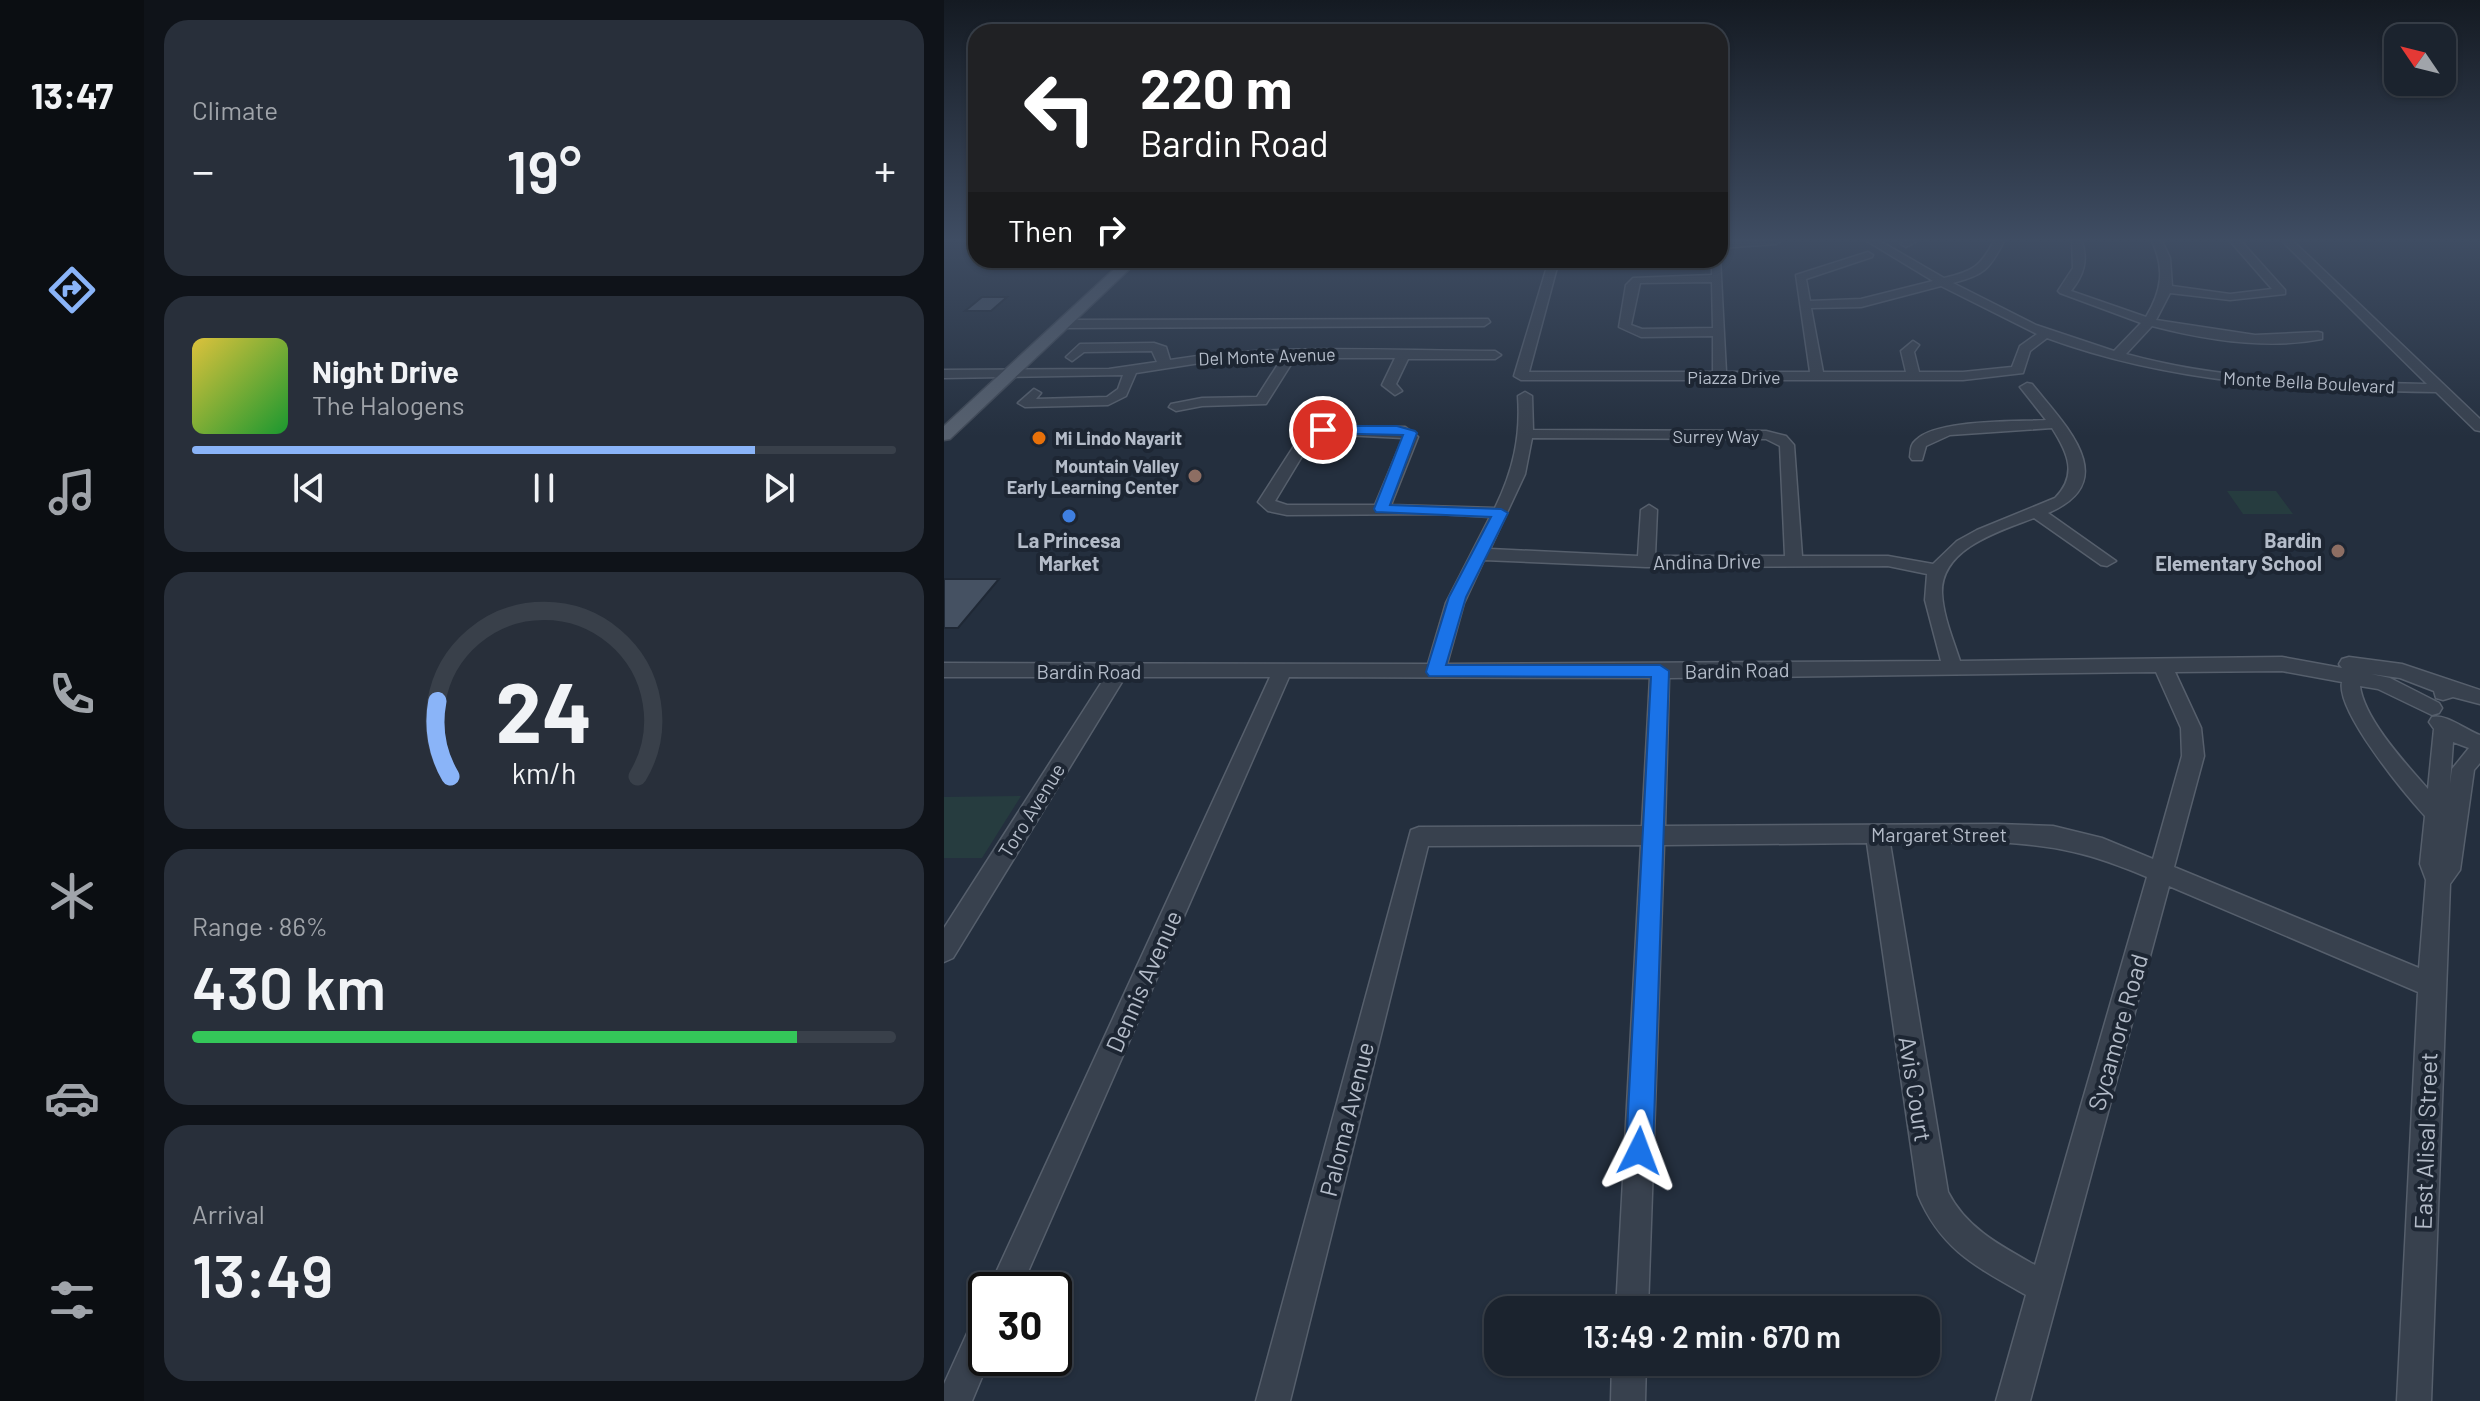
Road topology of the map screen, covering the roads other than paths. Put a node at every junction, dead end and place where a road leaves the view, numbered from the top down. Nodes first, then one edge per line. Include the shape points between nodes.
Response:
1 (1081, 306) edge
2 (1541, 306) edge
3 (1628, 306) edge
4 (1718, 306) edge
5 (1806, 306) edge
6 (1988, 306) edge
7 (2106, 306) edge
8 (2160, 306) edge
9 (2354, 306) edge
10 (2149, 321) junction
11 (1484, 322) dead end
12 (1062, 324) junction
13 (1719, 332) junction
14 (2046, 333) junction
15 (2318, 336) dead end
16 (1913, 345) dead end
17 (1292, 353) junction
18 (1404, 354) junction
19 (1495, 355) dead end
20 (2117, 356) junction
21 (1072, 357) dead end
22 (1164, 364) junction
23 (1130, 370) junction
24 (944, 374) edge
25 (1007, 374) junction
26 (1817, 376) junction
27 (1720, 377) junction
28 (1914, 377) junction
29 (2027, 387) dead end
30 (2438, 388) junction
31 (1395, 391) dead end
32 (1034, 393) dead end
33 (1525, 396) dead end
34 (1176, 407) dead end
35 (2054, 424) junction
36 (2480, 427) edge
37 (1526, 434) junction
38 (944, 435) edge
39 (1917, 457) dead end
40 (1381, 509) junction
41 (1649, 510) dead end
42 (2036, 512) junction
43 (1501, 513) junction
44 (1478, 554) junction
45 (1794, 560) junction
46 (2107, 561) dead end
47 (1646, 562) junction
48 (1936, 570) junction
49 (2289, 665) junction
50 (2163, 666) junction
51 (1952, 668) junction
52 (1119, 671) junction
53 (1660, 671) junction
54 (1282, 672) junction
55 (1435, 672) junction
56 (947, 674) edge
57 (2354, 684) junction
58 (2453, 690) junction
59 (2478, 696) edge
60 (2432, 708) junction
61 (2444, 727) junction
62 (2480, 744) edge
63 (2480, 751) edge
64 (2400, 775) junction
65 (2440, 778) junction
66 (2437, 814) junction
67 (1654, 834) junction
68 (1877, 834) junction
69 (1419, 837) joint
70 (2161, 871) junction
71 (2438, 880) junction
72 (944, 950) edge
73 (2431, 985) junction
74 (1012, 1272) edge
75 (2045, 1288) junction
76 (1633, 1296) edge
77 (968, 1370) edge
78 (1629, 1376) edge
79 (954, 1401) edge
80 (1273, 1401) edge
81 (1628, 1401) edge
82 (2013, 1401) edge
83 (2414, 1401) edge

1 - 12 main road
2 - 27 street, Piazza Drive via 1521,376
3 - 13 street via 1625,327 1641,333
4 - 13 street
5 - 26 street
6 - 14 street, Monte Bella Boulevard
7 - 10 street
8 - 10 street
9 - 30 street
10 - 15 street via 2243,337
10 - 20 street
11 - 12 street
12 - 25 main road
13 - 27 street
14 - 20 street, Monte Bella Boulevard
14 - 28 street, Piazza Drive via 2024,349 2018,370
16 - 28 street via 1907,351
17 - 18 street, Del Monte Avenue
17 - 22 street, Del Monte Avenue via 1219,354
17 - 34 street via 1261,401
18 - 19 street, Del Monte Avenue
18 - 31 street via 1389,385
20 - 30 street, Monte Bella Boulevard via 2263,382
21 - 22 street via 1080,348 1154,347 1161,350
22 - 23 street, Del Monte Avenue
23 - 25 street, Del Monte Avenue
23 - 32 street via 1127,387 1108,401 1025,403
24 - 25 street, Del Monte Avenue
25 - 38 main road
26 - 27 street, Piazza Drive
26 - 28 street, Piazza Drive
29 - 35 street
30 - 36 street
33 - 37 street
35 - 39 street via 1940,433 1919,444
35 - 42 street via 2077,458 2080,480 2068,496
37 - 43 street
37 - 45 street, Surrey Way via 1777,437 1787,445
40 - 40 street via 1280,510 1268,505 1268,499 1308,435 1323,430 1405,431 1411,437
40 - 43 street
41 - 47 street
42 - 46 street
42 - 48 street via 1960,545
43 - 44 street
44 - 47 street, Andina Drive
44 - 55 street via 1458,597
45 - 47 street, Andina Drive
45 - 48 street, Andina Drive via 1888,561
48 - 51 street via 1934,597
49 - 50 street, Bardin Road
49 - 57 street, Bardin Road
49 - 58 street, Bardin Road via 2385,667
50 - 51 street, Bardin Road
50 - 70 street, Sycamore Road via 2188,719 2194,746
51 - 53 street, Bardin Road
52 - 54 street, Bardin Road
52 - 56 street, Bardin Road
52 - 72 street, Toro Avenue
53 - 55 street, Bardin Road
53 - 67 street
54 - 55 street, Bardin Road
54 - 74 street, Dennis Avenue
57 - 60 street, Bardin Road via 2397,689
57 - 64 street
58 - 59 street, Bardin Road
58 - 60 street via 2439,694
60 - 61 street
61 - 62 street
61 - 65 street, East Alisal Street
63 - 71 street, East Alisal Street via 2463,769 2448,870
64 - 65 street via 2423,783
64 - 66 street
65 - 66 street, East Alisal Street
66 - 71 street, East Alisal Street via 2432,864
67 - 68 street, Margaret Street
67 - 69 street, Margaret Street
67 - 76 street
68 - 70 street, Margaret Street via 2053,836
68 - 75 street, Avis Court via 1933,1195 1962,1239
69 - 80 street, Paloma Avenue
70 - 73 street, Margaret Street
70 - 75 street, Sycamore Road
71 - 73 street, East Alisal Street
73 - 83 street, East Alisal Street
75 - 82 street, Sycamore Road
77 - 79 street
78 - 81 street

